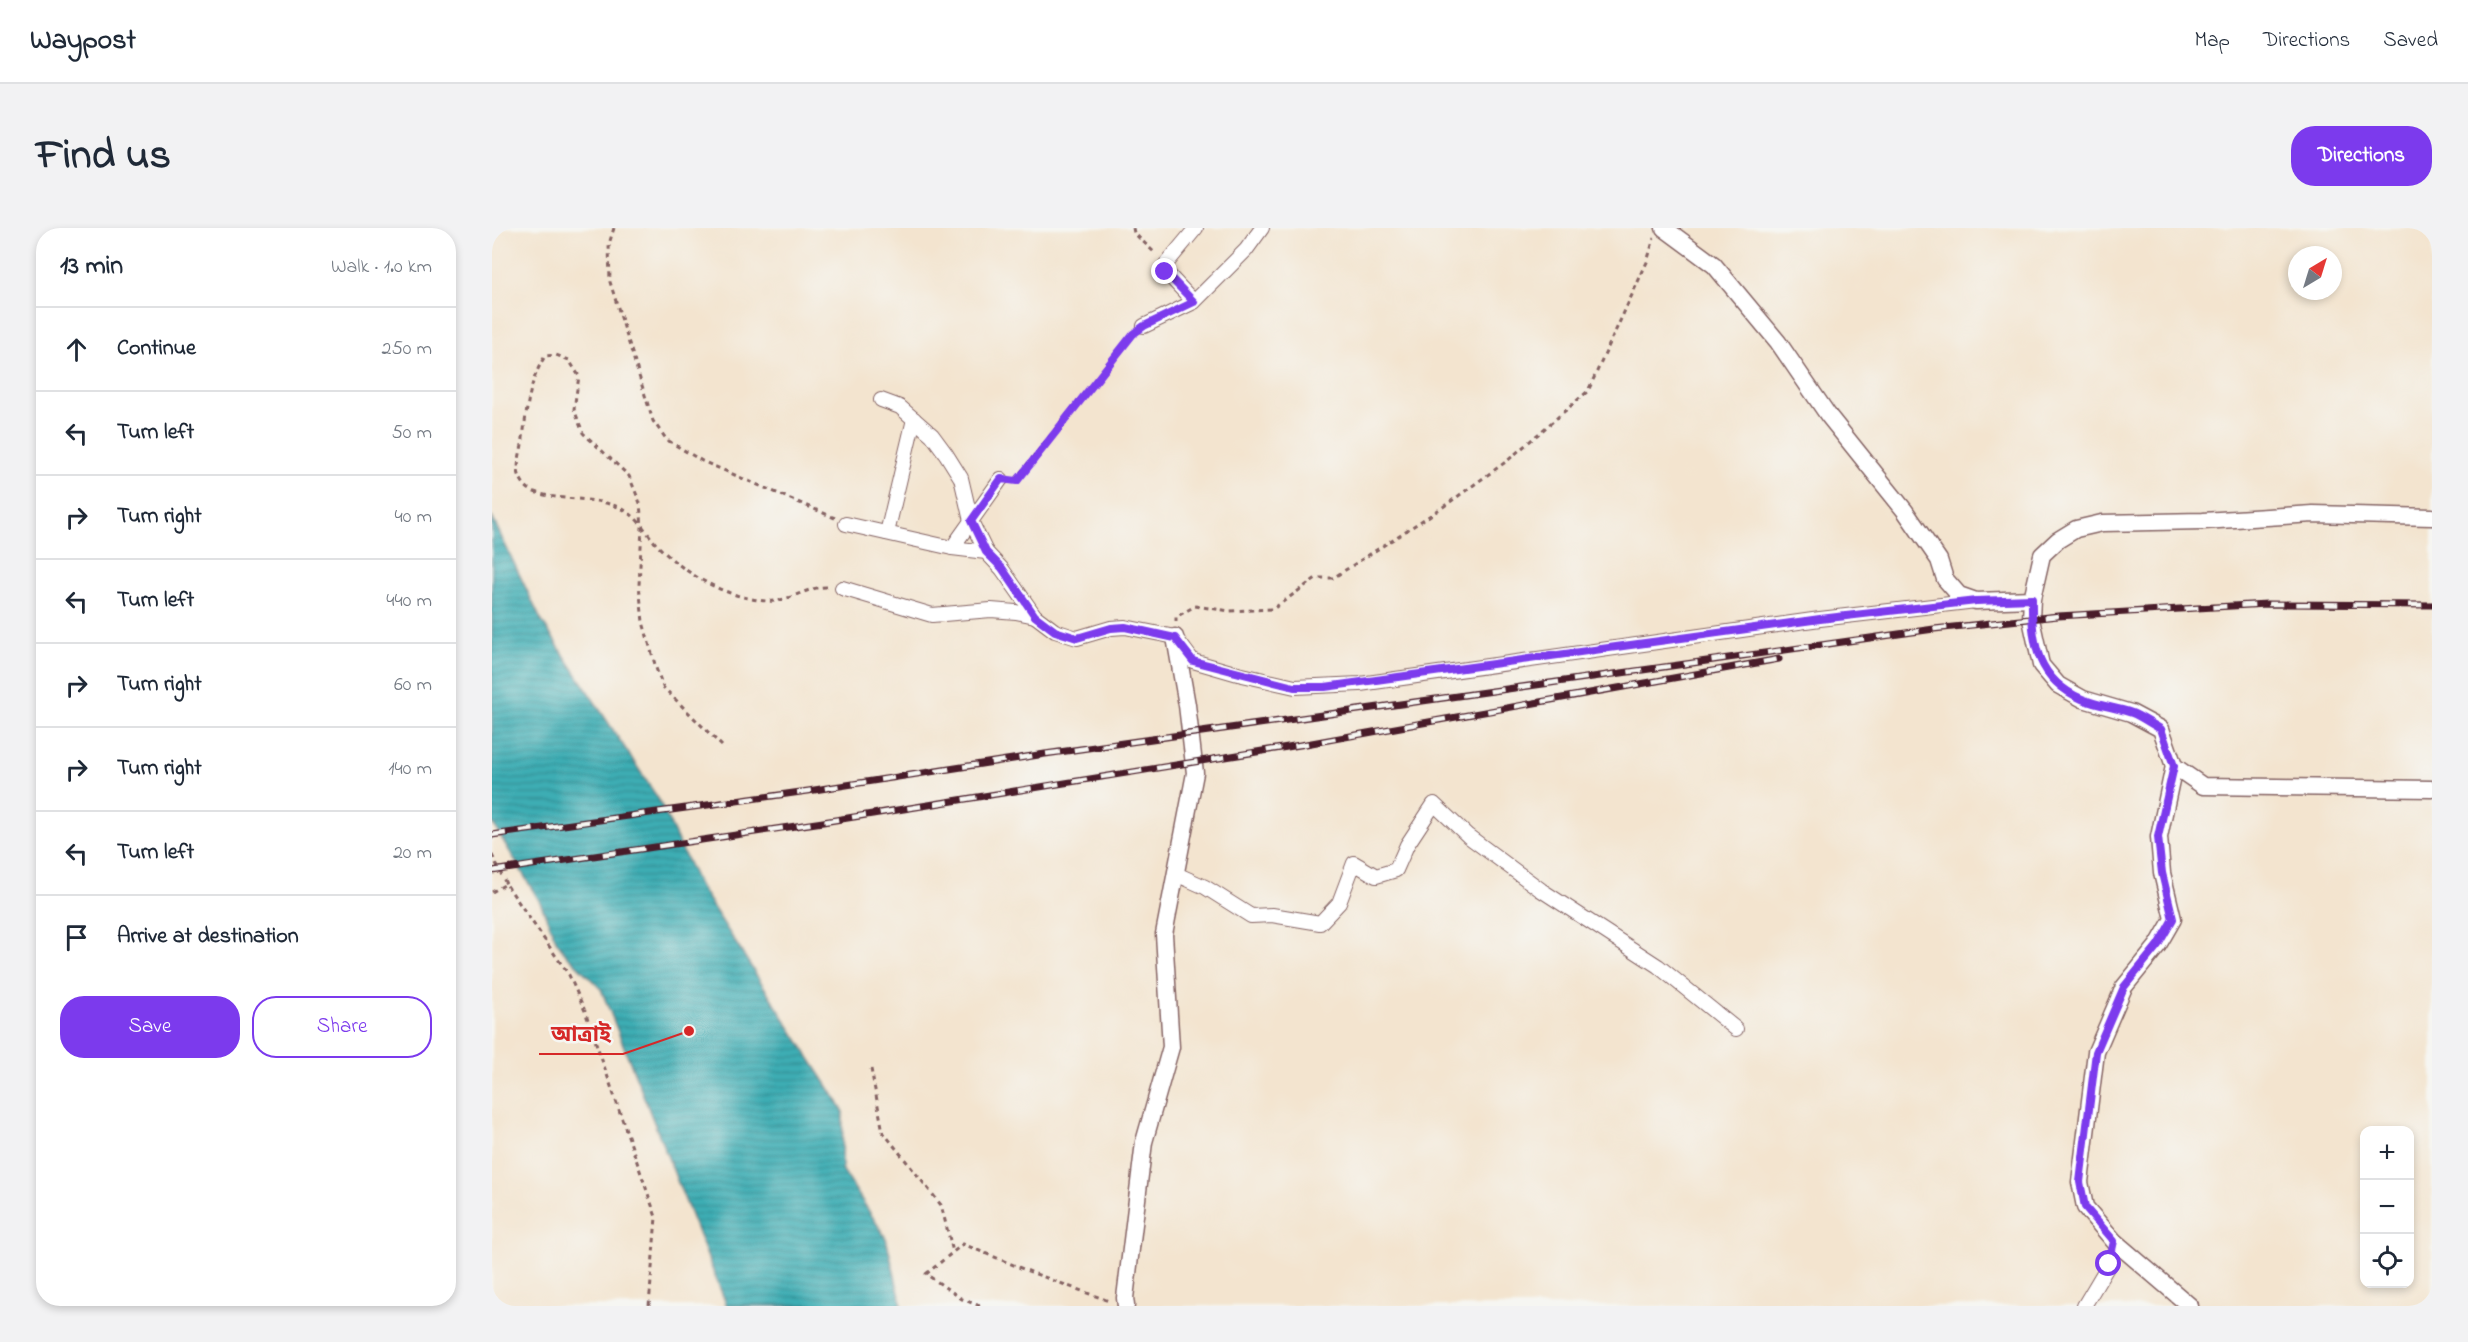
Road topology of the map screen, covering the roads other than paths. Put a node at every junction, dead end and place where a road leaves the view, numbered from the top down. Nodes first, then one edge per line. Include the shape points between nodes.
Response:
1 (1196, 228) edge
2 (1262, 228) edge
3 (1664, 228) edge
4 (1194, 302) junction
5 (1144, 326) road end
6 (881, 400) dead end
7 (914, 419) junction
8 (1001, 479) road end
9 (2432, 517) edge
10 (971, 521) junction
11 (846, 524) road end
12 (887, 532) junction
13 (952, 548) junction
14 (986, 552) junction
15 (842, 588) road end
16 (2032, 599) junction
17 (1976, 601) junction
18 (1035, 616) junction
19 (1175, 638) junction
20 (2174, 766) junction
21 (2432, 789) edge
22 (1176, 874) junction
23 (1736, 1029) dead end
24 (2114, 1241) junction
25 (2128, 1253) junction
26 (2109, 1264) junction
27 (1119, 1304) edge
28 (2084, 1306) edge
29 (2190, 1306) edge

1 - 4 street via 1166,264 1165,272
2 - 4 street via 1246,250
3 - 17 street via 1714,265 1778,342 1828,415 1905,511 1939,560 1945,579 1959,595
4 - 5 street
6 - 7 street via 900,407
7 - 10 street via 946,454 961,478
7 - 12 street
8 - 10 street
9 - 16 street via 2313,514 2102,523 2076,529 2042,555
10 - 13 street
10 - 14 street
11 - 12 street
12 - 13 street
13 - 14 street
14 - 18 street
15 - 18 street via 932,615 991,610
16 - 17 street
16 - 20 street via 2031,619 2041,666 2052,679 2083,699 2131,713 2161,729
17 - 19 street via 1325,687 1294,687 1193,661
18 - 19 street via 1055,631 1077,638 1125,627
19 - 22 street via 1195,773
20 - 21 street via 2204,786
20 - 24 street via 2158,837 2173,919 2158,945 2124,987 2096,1052 2080,1182 2085,1207
22 - 23 street via 1251,916 1272,915 1320,923 1339,903 1354,863 1376,876 1396,870 1434,804 1468,836 1541,890 1658,966
22 - 27 street via 1164,934 1171,1047 1144,1142 1125,1298
24 - 25 street
24 - 26 street
25 - 26 street
25 - 29 street
26 - 28 street

